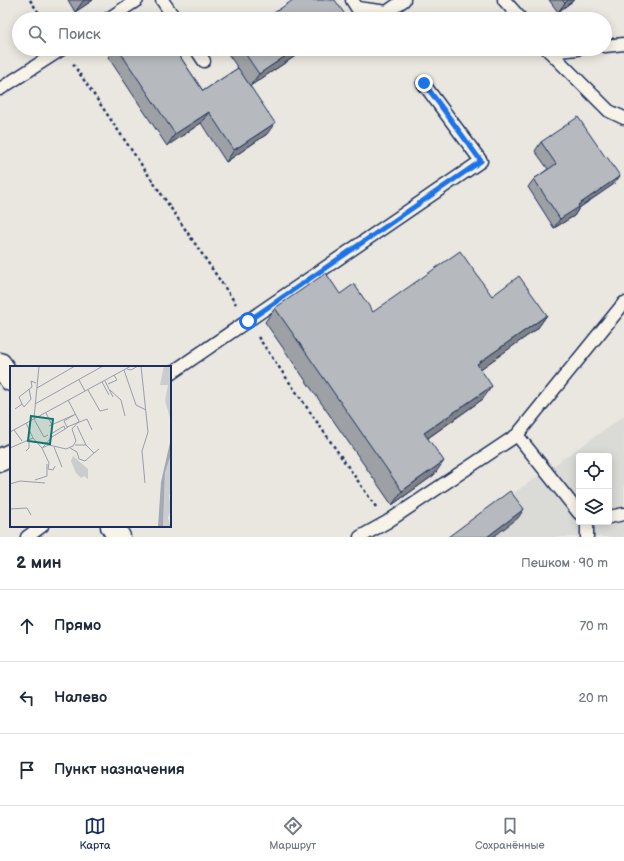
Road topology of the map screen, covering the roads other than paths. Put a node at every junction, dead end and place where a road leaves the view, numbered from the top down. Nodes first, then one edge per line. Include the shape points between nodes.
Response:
1 (137, 0) edge
2 (162, 0) edge
3 (352, 0) edge
4 (404, 0) edge
5 (504, 0) edge
6 (119, 12) edge
7 (170, 12) edge
8 (515, 12) edge
9 (624, 44) edge
10 (612, 45) edge
11 (51, 56) edge
12 (201, 56) edge
13 (555, 56) edge
14 (204, 61) dead end
15 (424, 83) dead end
16 (0, 89) edge
17 (624, 118) edge
18 (624, 303) edge
19 (0, 364) edge
20 (171, 373) edge
21 (10, 379) edge
22 (517, 435) junction
23 (10, 456) edge
24 (0, 460) edge
25 (576, 509) edge
26 (624, 514) edge
27 (612, 516) edge
28 (588, 525) edge
29 (41, 527) edge
30 (113, 527) edge
31 (27, 537) edge
32 (119, 537) edge
33 (360, 537) edge
34 (587, 537) edge

1 - 6 lane
2 - 7 lane
3 - 4 lane via 357,8 387,12
5 - 8 lane
9 - 10 lane
11 - 16 lane
12 - 14 lane
13 - 17 lane via 609,111
15 - 20 lane via 481,161
18 - 22 lane
19 - 21 main road
22 - 25 lane
22 - 33 lane via 387,522
23 - 24 main road
26 - 27 lane
28 - 34 lane
29 - 31 lane
30 - 32 main road

